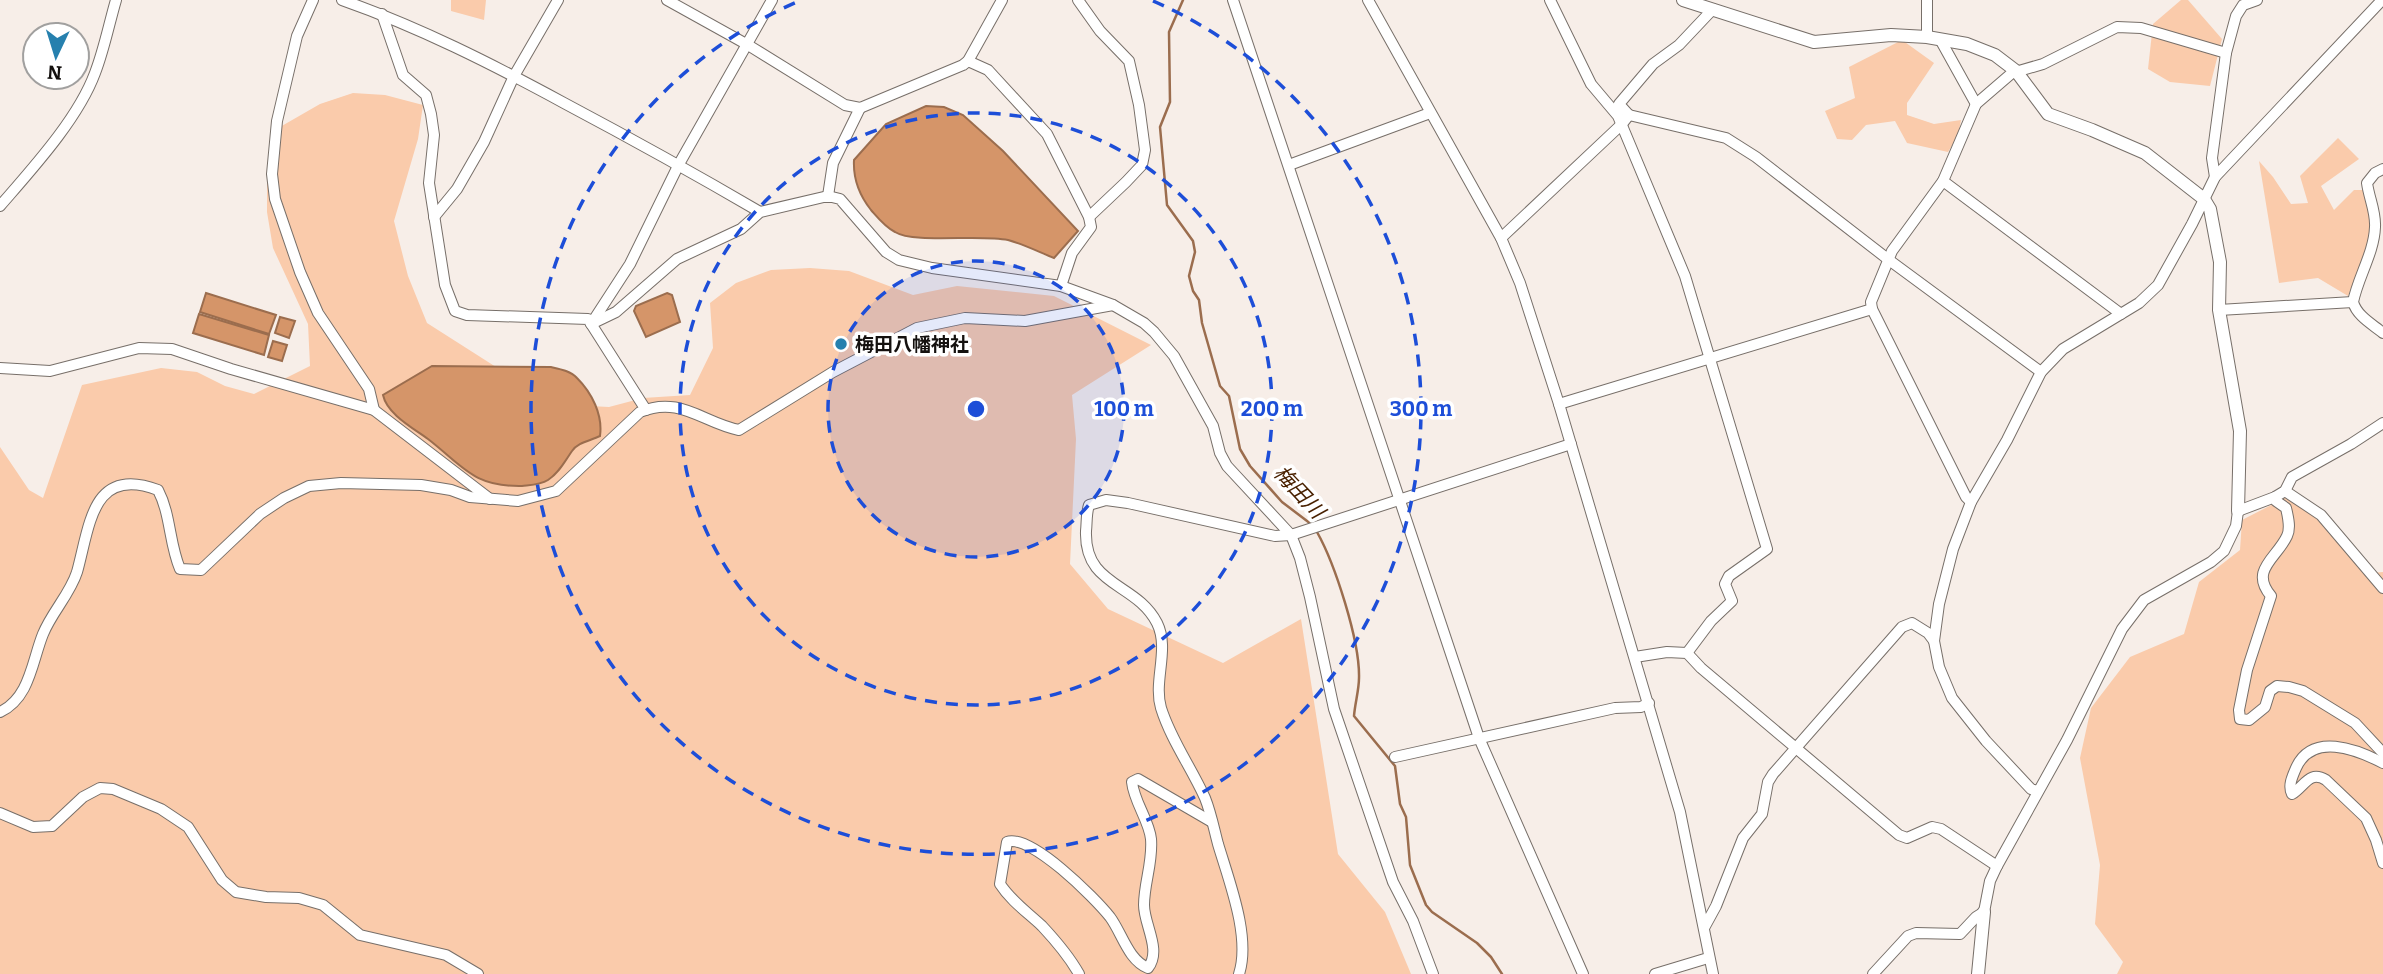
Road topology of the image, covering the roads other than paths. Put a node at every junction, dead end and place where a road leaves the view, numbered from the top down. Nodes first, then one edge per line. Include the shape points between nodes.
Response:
1 (116, 0) edge
2 (313, 0) edge
3 (342, 0) edge
4 (558, 0) edge
5 (667, 0) edge
6 (772, 0) edge
7 (1002, 0) edge
8 (1078, 0) edge
9 (1233, 0) edge
10 (1368, 0) edge
11 (1550, 0) edge
12 (1684, 0) edge
13 (1927, 0) edge
14 (2257, 0) edge
15 (2382, 0) edge
16 (1713, 9) junction
17 (382, 14) junction
18 (1927, 37) junction
19 (1941, 41) junction
20 (748, 45) junction
21 (2226, 52) junction
22 (968, 61) junction
23 (2016, 71) junction
24 (514, 76) junction
25 (1976, 104) junction
26 (860, 108) junction
27 (1430, 113) junction
28 (1626, 120) junction
29 (679, 164) junction
30 (1289, 165) junction
31 (2383, 169) edge
32 (2215, 177) junction
33 (1943, 181) junction
34 (828, 196) junction
35 (2204, 200) junction
36 (0, 206) edge
37 (760, 212) junction
38 (434, 217) junction
39 (1089, 217) junction
40 (1501, 238) junction
41 (1889, 260) junction
42 (1061, 286) junction
43 (2353, 302) junction
44 (1113, 305) junction
45 (1872, 309) junction
46 (2219, 310) junction
47 (2121, 314) junction
48 (591, 324) junction
49 (2383, 333) edge
50 (1709, 357) junction
51 (0, 368) edge
52 (2041, 372) junction
53 (1559, 404) junction
54 (374, 410) junction
55 (646, 410) junction
56 (2383, 423) edge
57 (1571, 444) junction
58 (2280, 494) junction
59 (490, 499) junction
60 (1401, 499) junction
61 (1971, 502) junction
62 (2238, 511) junction
63 (1291, 535) junction
64 (2383, 588) edge
65 (1934, 641) junction
66 (1687, 653) junction
67 (1635, 657) junction
68 (1649, 703) junction
69 (0, 712) edge
70 (1479, 738) junction
71 (1797, 749) junction
72 (2383, 753) edge
73 (1395, 757) dead end
74 (2383, 763) edge
75 (2037, 791) junction
76 (0, 813) edge
77 (1212, 822) junction
78 (2383, 863) edge
79 (1997, 866) junction
80 (1984, 912) junction
81 (1704, 928) junction
82 (1708, 958) junction
83 (478, 974) edge
84 (1079, 974) edge
85 (1239, 974) edge
86 (1433, 974) edge
87 (1583, 974) edge
88 (1655, 974) edge
89 (1713, 974) edge
90 (1873, 974) edge
91 (1978, 974) edge

1 - 36 street via 87,89 64,127
2 - 54 street via 298,36 278,121 272,174 275,199 318,313 369,389
3 - 17 street
4 - 24 street
5 - 20 street
6 - 20 street
7 - 22 street
8 - 39 street via 1129,61 1145,150 1142,165
9 - 30 street
10 - 27 street
11 - 28 street via 1591,84
12 - 16 street
13 - 18 street
14 - 21 street via 2243,5 2236,16
15 - 32 street
16 - 18 street via 1814,42
16 - 28 street via 1679,45 1653,64 1619,104
17 - 24 street
17 - 38 street via 403,75 426,95 431,114 434,135 429,183
18 - 19 street
19 - 23 street via 1967,44 1995,55
19 - 25 street
20 - 26 street via 845,104
20 - 29 street
21 - 23 street via 2141,28 2117,27 2043,64
21 - 32 street via 2212,158
22 - 26 street
22 - 39 street via 988,70 1047,134
23 - 25 street
23 - 35 street via 2048,114 2145,153
24 - 29 street
24 - 38 street via 457,190
25 - 33 street
26 - 34 street via 833,163
27 - 30 street
27 - 40 street
28 - 40 street
28 - 41 street via 1726,138
28 - 50 street via 1685,276
29 - 37 street
29 - 48 street via 630,264
30 - 60 street
31 - 43 street via 2367,183 2375,227
32 - 35 street
33 - 41 street
33 - 47 street
34 - 37 street
34 - 42 street via 840,199 886,252 899,260
35 - 46 street via 2210,209 2220,262
35 - 47 street via 2158,285
37 - 48 street via 741,229 677,259 616,312
38 - 48 street via 445,285 455,311 587,319
39 - 42 street via 1091,227 1072,253
40 - 53 street
41 - 45 street
41 - 52 street
42 - 44 street
43 - 46 street
43 - 49 street
44 - 55 street via 1025,321 965,318 917,328 833,372 739,430 678,407
44 - 63 street via 1154,332 1174,356 1213,426 1227,466
45 - 50 street
45 - 61 street
46 - 62 street via 2239,431
47 - 52 street via 2063,349
48 - 55 street
50 - 53 street
50 - 66 street via 1767,549 1729,576 1725,584 1732,601
51 - 54 street via 50,371 139,348 172,349
52 - 61 street
53 - 57 street
54 - 59 street
55 - 59 street via 556,491 518,501
56 - 58 street via 2292,477
57 - 60 street
57 - 67 street
58 - 62 street
58 - 64 street via 2321,514
58 - 72 street via 2276,501 2286,508 2288,535 2263,573 2262,583 2271,596 2248,670 2240,719 2249,720 2265,707 2270,691 2288,687 2303,691 2355,723
59 - 69 street via 421,485 310,486 260,513 201,570 180,569 165,502 158,490 145,485 113,486 88,524 76,575 43,633 22,693
60 - 63 street
60 - 70 street
61 - 65 street via 1953,550
62 - 75 street via 2224,551 2144,600 2122,629
63 - 77 street via 1275,536 1106,500 1089,505 1087,511 1088,556 1094,567 1133,596 1157,623 1159,700
63 - 86 street via 1310,597 1334,709 1393,882
65 - 71 street via 1912,623 1902,627
65 - 75 street via 1952,698 1986,741
66 - 67 street
66 - 71 street
67 - 68 street
68 - 70 street
68 - 81 street via 1680,812
70 - 73 street
70 - 87 street
71 - 79 street via 1899,835 1907,838 1933,827 1941,829
71 - 81 street via 1768,782 1762,814 1743,838
74 - 78 street via 2352,750 2314,748 2300,758 2290,787 2292,794 2310,778 2326,780 2365,818
75 - 79 street
76 - 83 street via 33,827 52,826 83,797 100,788 113,789 161,809 188,827 222,880 236,892 323,905 360,934 446,956
77 - 84 street via 1138,779 1132,782 1151,838 1143,907 1152,942 1148,968 1135,959 1110,918 1086,891 1022,842 1007,842 1000,884 1069,957
77 - 85 street via 1240,925
79 - 80 street
80 - 90 street via 1960,934 1909,936
80 - 91 street
81 - 82 street
82 - 88 street
82 - 89 street

